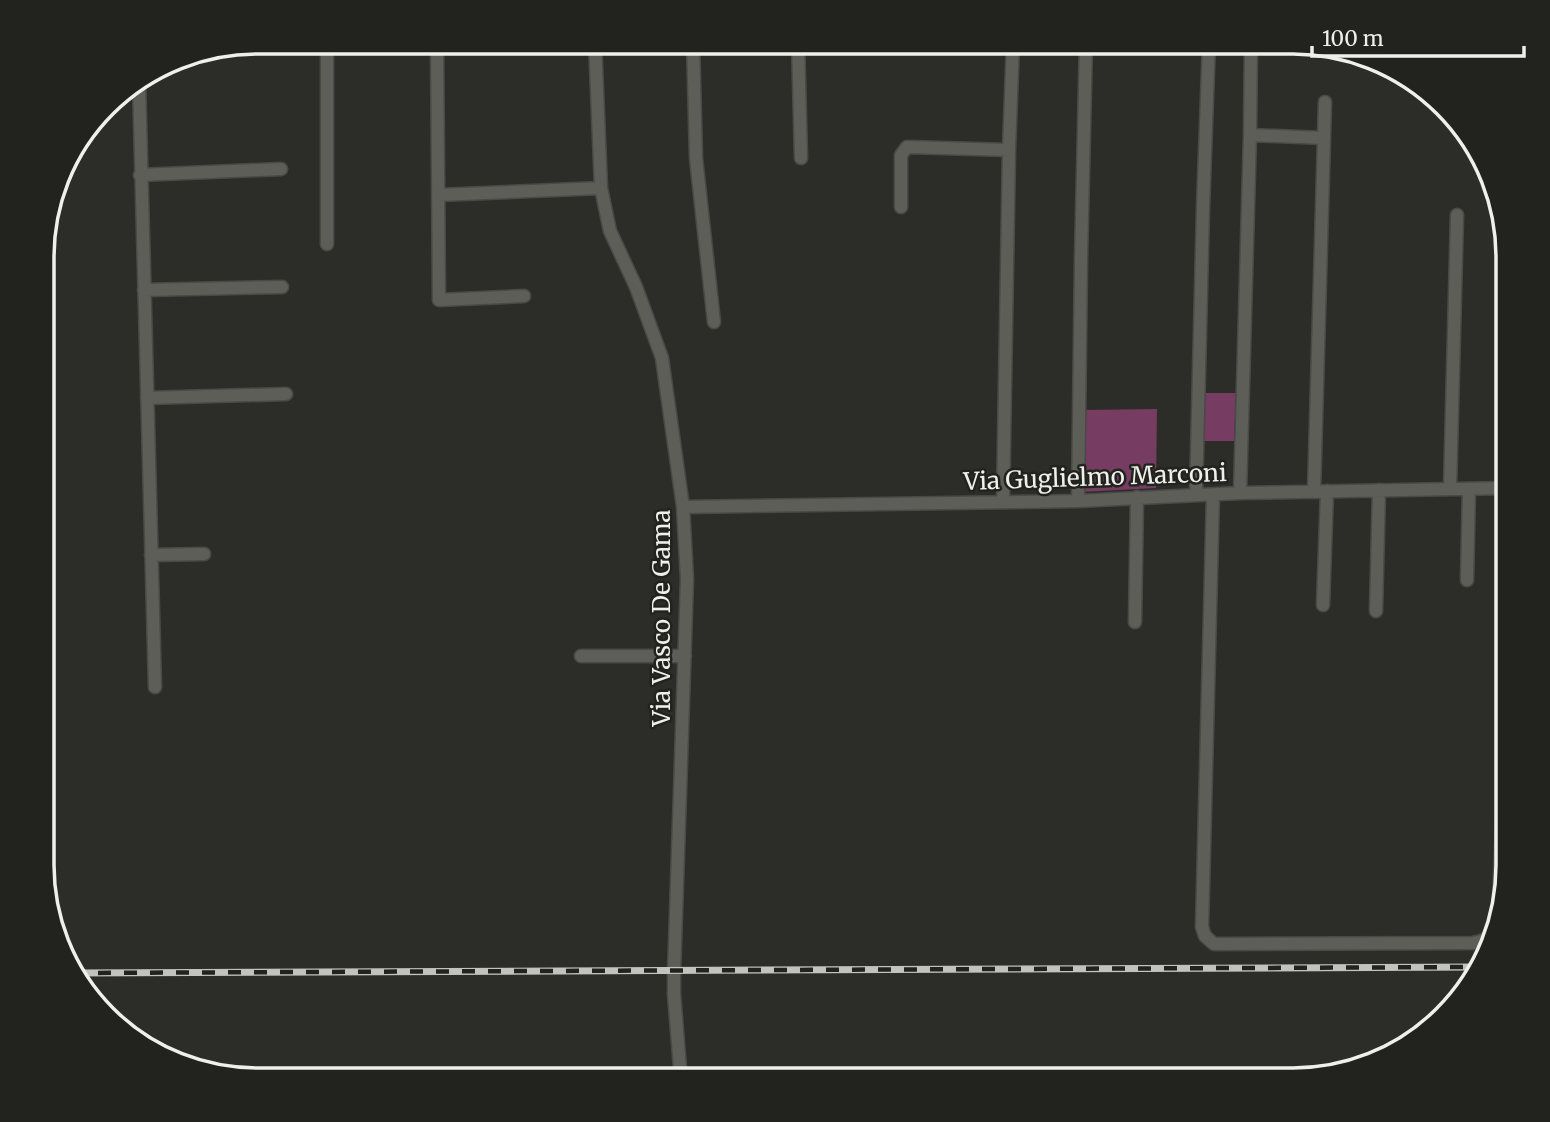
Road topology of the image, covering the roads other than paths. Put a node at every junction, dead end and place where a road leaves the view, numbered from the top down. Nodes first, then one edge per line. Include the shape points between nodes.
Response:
1 (327, 55) edge
2 (437, 55) edge
3 (596, 55) edge
4 (694, 55) edge
5 (798, 55) edge
6 (1013, 55) edge
7 (1087, 55) edge
8 (1209, 55) edge
9 (1251, 55) edge
10 (139, 93) edge
11 (1325, 102) dead end
12 (1250, 135) junction
13 (1324, 138) junction
14 (1009, 150) junction
15 (801, 158) dead end
16 (281, 169) dead end
17 (140, 175) junction
18 (601, 188) junction
19 (438, 195) junction
20 (901, 207) dead end
21 (1457, 215) dead end
22 (327, 244) dead end
23 (282, 287) dead end
24 (144, 290) junction
25 (524, 296) dead end
26 (714, 322) dead end
27 (286, 394) dead end
28 (147, 398) junction
29 (1495, 488) edge
30 (1450, 489) junction
31 (1469, 489) junction
32 (1320, 491) junction
33 (1379, 491) junction
34 (1240, 493) junction
35 (1196, 495) junction
36 (1213, 495) junction
37 (1137, 497) junction
38 (1077, 501) junction
39 (1003, 502) junction
40 (683, 507) junction
41 (204, 554) dead end
42 (151, 555) junction
43 (1467, 580) dead end
44 (1323, 606) dead end
45 (1376, 611) dead end
46 (1135, 622) dead end
47 (581, 656) dead end
48 (685, 656) junction
49 (155, 687) dead end
50 (1480, 942) edge
51 (680, 1067) edge

1 - 22 street
2 - 19 street
3 - 18 street, Via Vasco De Gama
4 - 26 street via 696,158
5 - 15 street
6 - 14 street
7 - 38 street
8 - 35 street
9 - 12 street
10 - 17 street
11 - 13 street
12 - 13 street
12 - 34 street
13 - 32 street
14 - 20 street via 907,147 901,155
14 - 39 street
16 - 17 street
17 - 24 street
18 - 19 street
18 - 40 street, Via Vasco De Gama via 610,231 662,358
19 - 25 street via 439,300
21 - 30 street
23 - 24 street
24 - 28 street
27 - 28 street
28 - 42 street
29 - 31 street, Via Guglielmo Marconi
30 - 31 street, Via Guglielmo Marconi
30 - 33 street, Via Guglielmo Marconi
31 - 43 street
32 - 33 street, Via Guglielmo Marconi
32 - 34 street, Via Guglielmo Marconi
32 - 44 street
33 - 45 street
34 - 36 street, Via Guglielmo Marconi
35 - 36 street, Via Guglielmo Marconi
35 - 37 street, Via Guglielmo Marconi
36 - 50 street via 1205,936 1214,944
37 - 38 street, Via Guglielmo Marconi
37 - 46 street
38 - 39 street, Via Guglielmo Marconi
39 - 40 street, Via Guglielmo Marconi
40 - 48 street, Via Vasco De Gama
41 - 42 street
42 - 49 street
47 - 48 street
48 - 51 street, Via Vasco De Gama via 674,974

